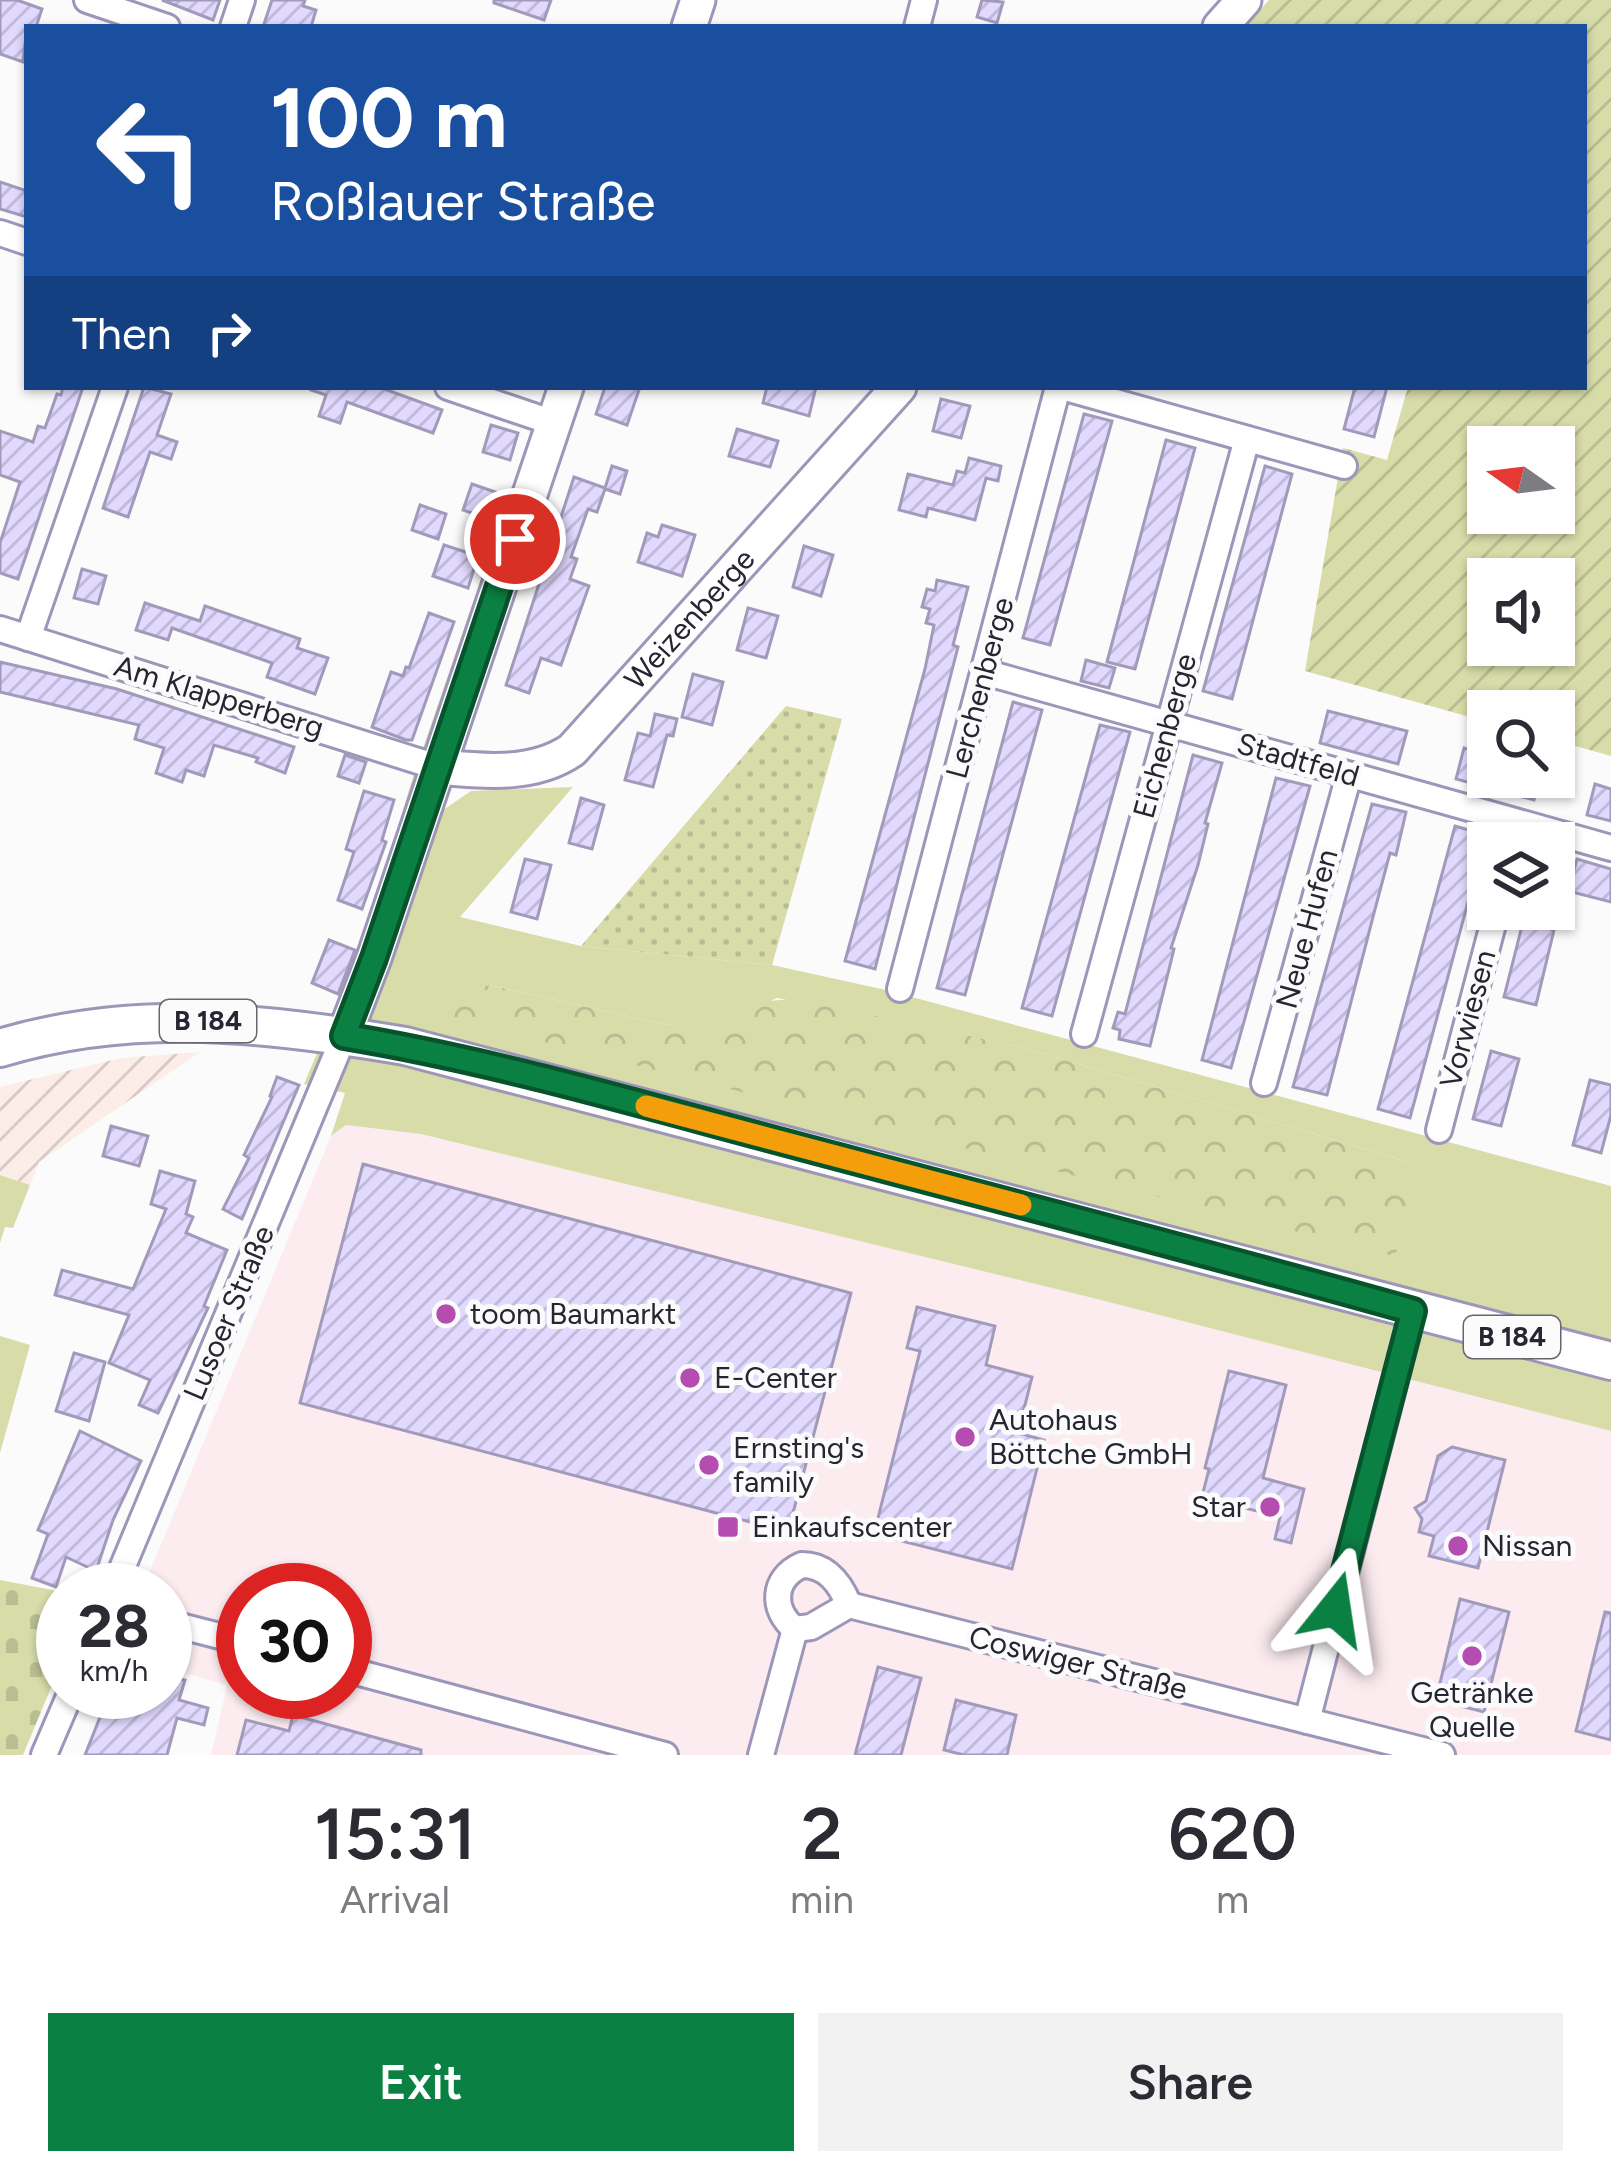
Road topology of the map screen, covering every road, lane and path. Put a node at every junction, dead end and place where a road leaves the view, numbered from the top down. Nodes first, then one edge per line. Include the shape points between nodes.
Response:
1 (87, 0) edge
2 (1244, 0) edge
3 (158, 24) edge
4 (1223, 24) edge
5 (114, 390) edge
6 (457, 390) edge
7 (565, 390) edge
8 (896, 390) edge
9 (1059, 390) edge
10 (1071, 390) edge
11 (554, 423) junction
12 (1246, 439) junction
13 (1344, 466) dead end
14 (0, 629) edge
15 (28, 638) junction
16 (985, 672) junction
17 (1168, 722) junction
18 (437, 766) junction
19 (1349, 775) junction
20 (1486, 822) edge
21 (1575, 842) edge
22 (1611, 848) edge
23 (1492, 930) edge
24 (900, 989) dead end
25 (1084, 1034) dead end
26 (344, 1036) junction
27 (0, 1048) edge
28 (1264, 1083) dead end
29 (1439, 1130) dead end
30 (1413, 1311) junction
31 (1611, 1361) edge
32 (124, 1563) edge
33 (849, 1605) junction
34 (795, 1630) junction
35 (372, 1676) edge
36 (59, 1719) edge
37 (1307, 1721) junction
38 (44, 1755) edge
39 (665, 1755) edge
40 (761, 1755) edge
41 (1442, 1755) edge

1 - 3 street
2 - 4 street
5 - 15 street
6 - 11 street
7 - 11 street
8 - 18 street, Weizenberge via 572,750 539,767
9 - 16 street, Lerchenberge
10 - 12 street
11 - 18 street
12 - 13 street
12 - 17 street, Eichenberge
14 - 15 street, Am Klapperberg
15 - 18 street, Am Klapperberg
16 - 17 street, Stadtfeld
16 - 24 street, Lerchenberge
17 - 19 street, Stadtfeld
17 - 25 street, Eichenberge
18 - 26 street
19 - 20 street, Stadtfeld
19 - 28 street, Neue Hufen
21 - 22 street, Stadtfeld
23 - 29 street, Vorwiesen
26 - 27 main road, B 184 via 142,1022
26 - 30 main road, B 184 via 609,1096
26 - 32 street, Lusoer Straße
30 - 31 main road, B 184
30 - 37 street
33 - 34 street
33 - 34 street via 823,1568 794,1568 777,1591
33 - 37 street, Coswiger Straße
34 - 40 street
35 - 39 street
36 - 38 street
37 - 41 street, Coswiger Straße

